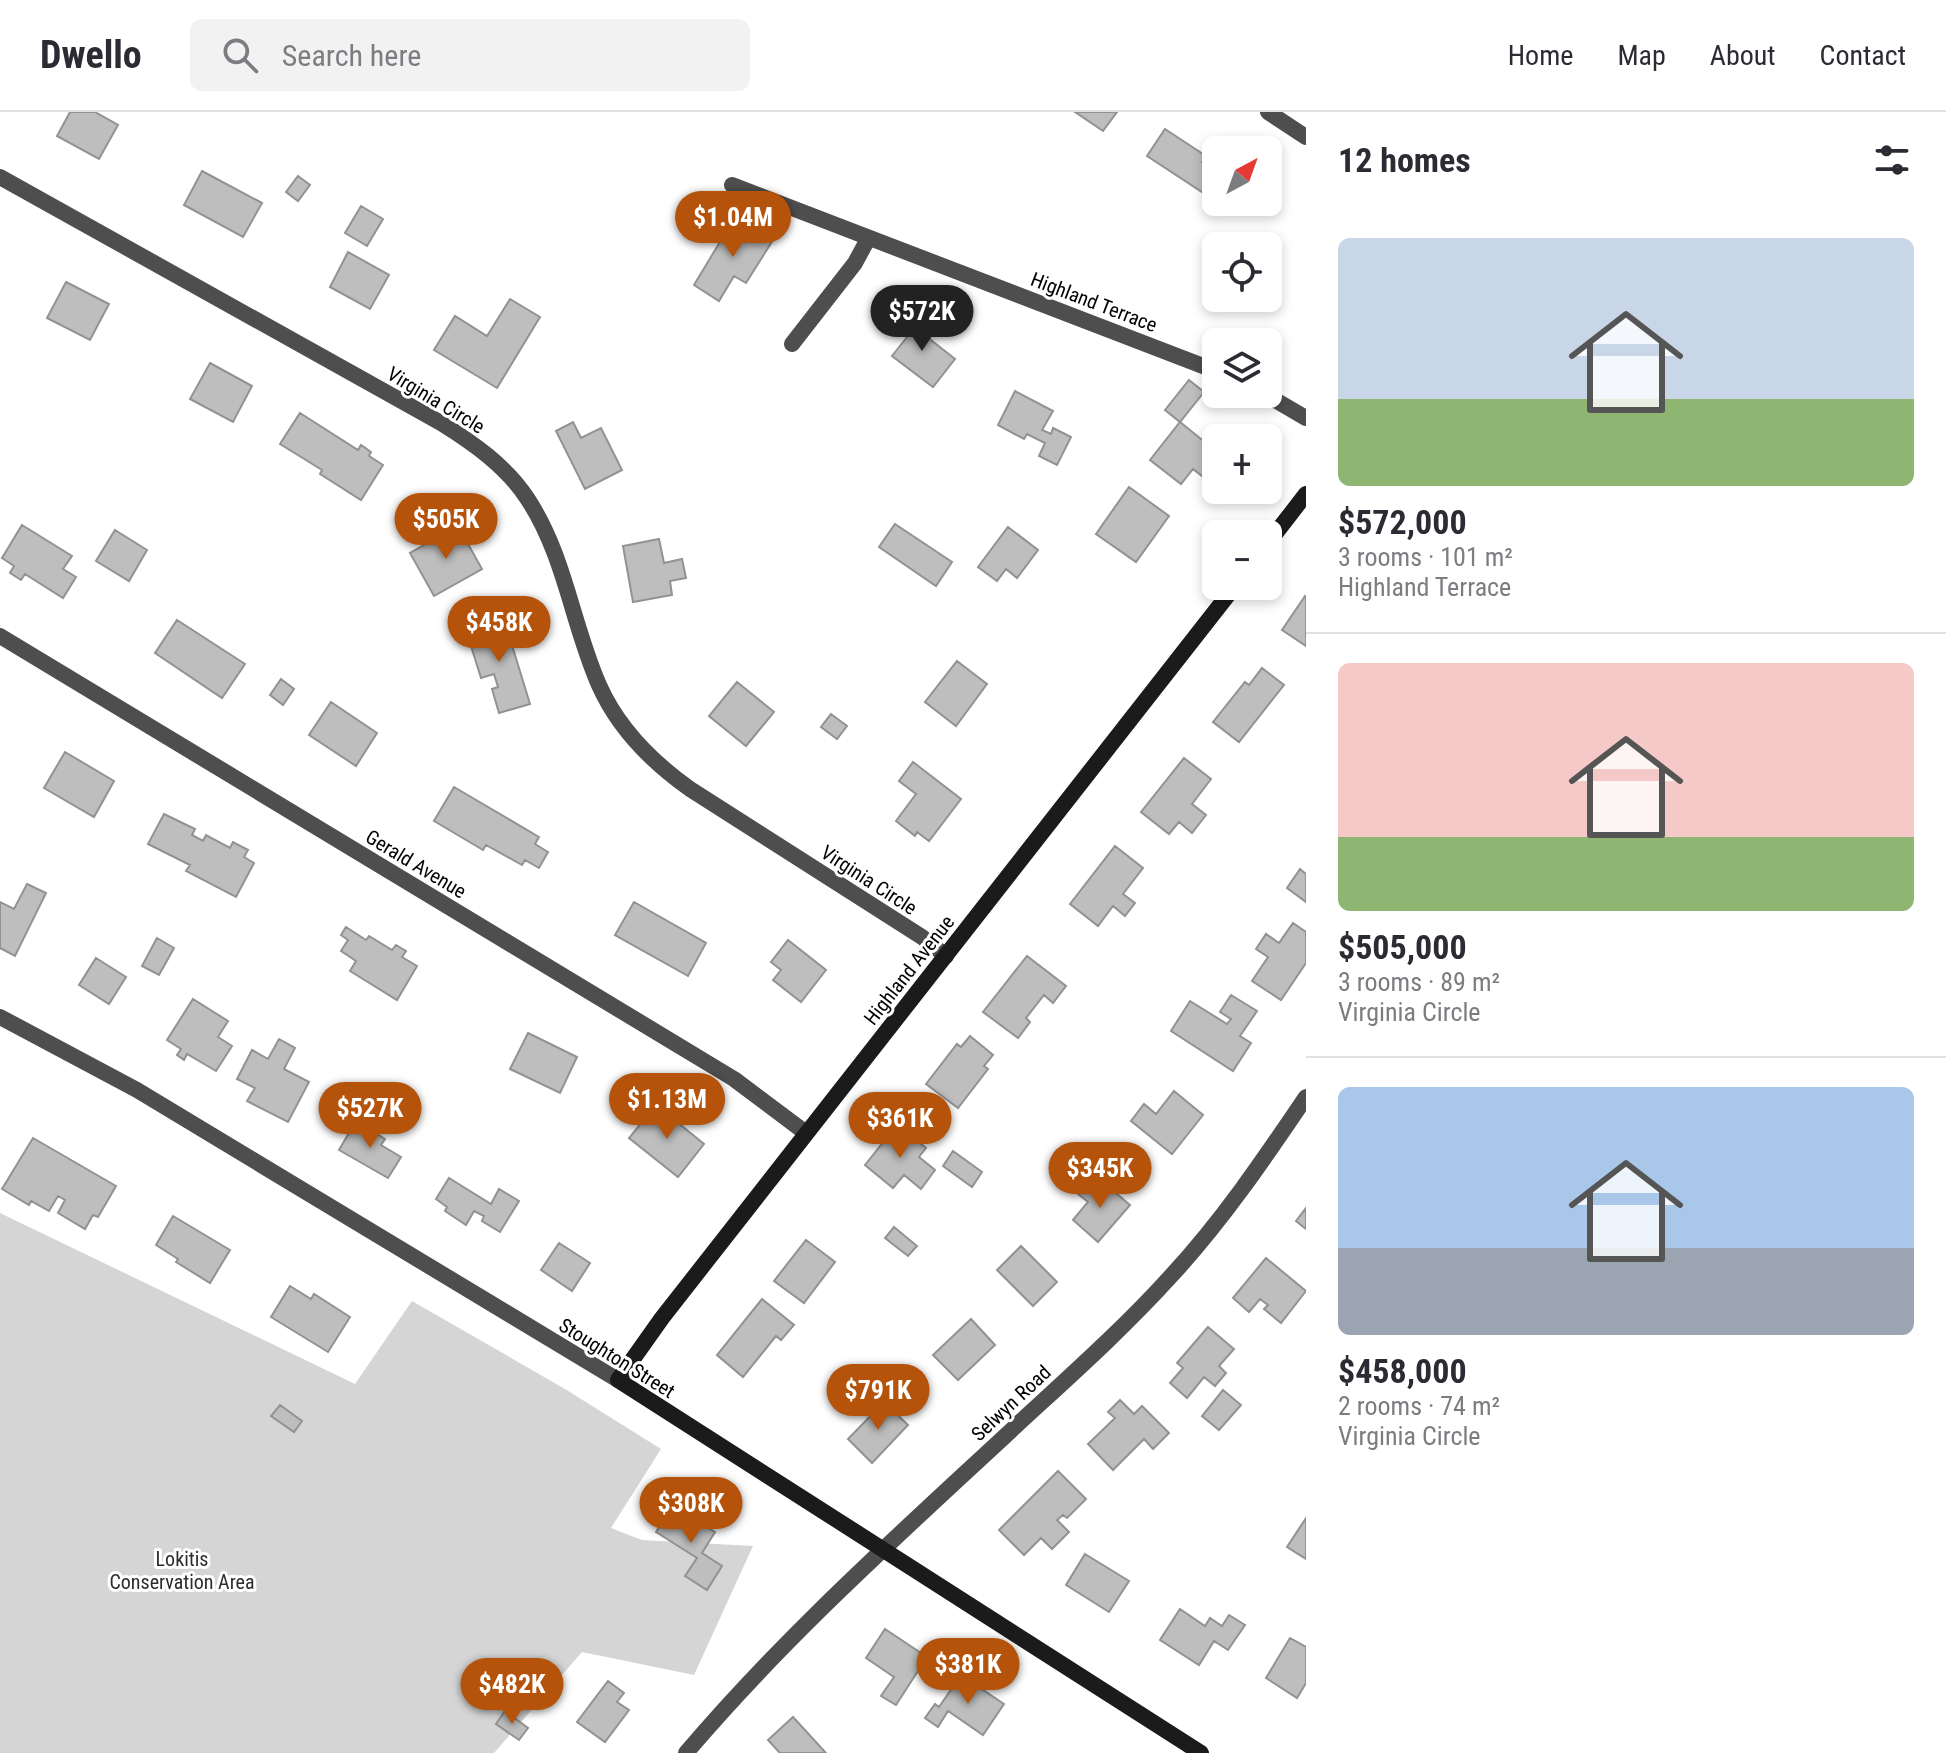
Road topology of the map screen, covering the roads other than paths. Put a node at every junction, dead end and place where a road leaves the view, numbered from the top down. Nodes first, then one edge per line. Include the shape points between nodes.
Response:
1 (1268, 112) edge
2 (1306, 137) edge
3 (0, 177) edge
4 (732, 185) dead end
5 (868, 239) junction
6 (792, 344) dead end
7 (1202, 366) edge
8 (1282, 404) edge
9 (1306, 418) edge
10 (1306, 494) edge
11 (1282, 525) edge
12 (1224, 600) edge
13 (0, 636) edge
14 (946, 956) junction
15 (0, 1017) edge
16 (1306, 1097) edge
17 (806, 1133) junction
18 (618, 1380) junction
19 (883, 1550) junction
20 (686, 1753) edge
21 (1201, 1753) edge

1 - 2 street
3 - 14 street, Virginia Circle via 479,449 514,481 545,528 600,688 637,743 690,789
4 - 5 street, Highland Terrace
5 - 6 street
5 - 7 street, Highland Terrace
8 - 9 street
10 - 11 street
12 - 14 street, Highland Avenue
13 - 17 street, Gerald Avenue via 734,1079
14 - 17 street, Highland Avenue
15 - 18 street, Stoughton Street via 137,1090
16 - 19 street, Selwyn Road via 1226,1212 1171,1277
17 - 18 street, Highland Avenue
18 - 19 street, Stoughton Street
19 - 20 street, Selwyn Road
19 - 21 street, Stoughton Street

